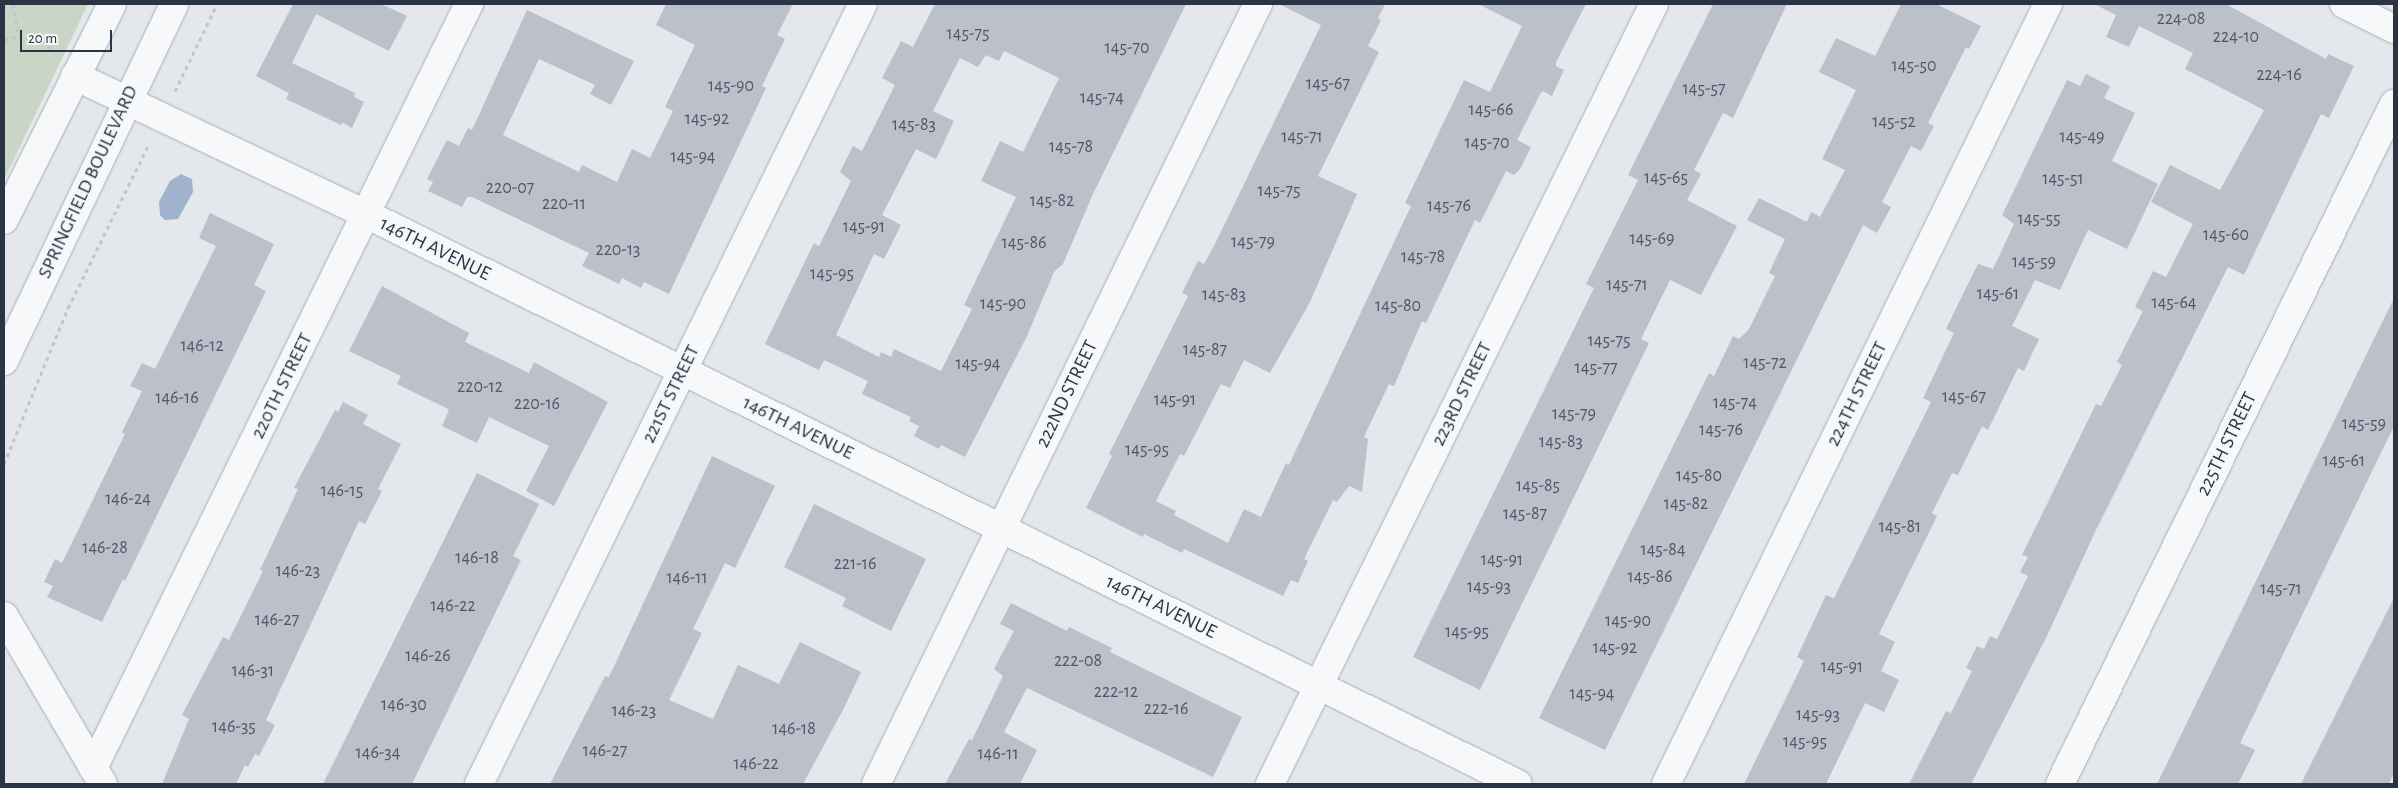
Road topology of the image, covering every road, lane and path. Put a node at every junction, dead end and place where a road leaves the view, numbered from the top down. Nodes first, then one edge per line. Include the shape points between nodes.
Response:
1 (13, 4) edge
2 (112, 4) edge
3 (174, 4) edge
4 (217, 4) edge
5 (469, 4) edge
6 (863, 4) edge
7 (1258, 4) edge
8 (1654, 4) edge
9 (2048, 4) edge
10 (2344, 4) edge
11 (2394, 28) edge
12 (18, 36) junction
13 (4, 40) edge
14 (54, 53) dead end
15 (75, 76) junction
16 (173, 93) dead end
17 (127, 99) junction
18 (2394, 104) edge
19 (152, 138) dead end
20 (366, 214) junction
21 (4, 220) edge
22 (4, 361) edge
23 (682, 371) junction
24 (4, 464) edge
25 (1001, 528) junction
26 (4, 616) edge
27 (1319, 684) junction
28 (98, 776) edge
29 (479, 784) edge
30 (876, 784) edge
31 (1270, 784) edge
32 (1518, 784) edge
33 (1666, 784) edge
34 (2060, 784) edge

1 - 12 path
2 - 15 street
3 - 17 street, SPRINGFIELD BOULEVARD
4 - 16 path
5 - 20 street, 220TH STREET
6 - 23 street, 221ST STREET
7 - 25 street, 222ND STREET
8 - 27 street, 223RD STREET
9 - 33 street, 224TH STREET
10 - 11 street
12 - 13 path
12 - 14 path via 43,40
15 - 17 street, 146TH AVENUE
15 - 21 street
17 - 20 street, 146TH AVENUE
17 - 22 street, SPRINGFIELD BOULEVARD
18 - 34 street, 225TH STREET
19 - 24 path, SPRINGFIELD BOULEVARD via 68,308
20 - 23 street, 146TH AVENUE
20 - 28 street, 220TH STREET
23 - 25 street, 146TH AVENUE
23 - 29 street, 221ST STREET
25 - 27 street, 146TH AVENUE
25 - 30 street, 222ND STREET
26 - 28 street
27 - 31 street, 223RD STREET
27 - 32 street, 146TH AVENUE

